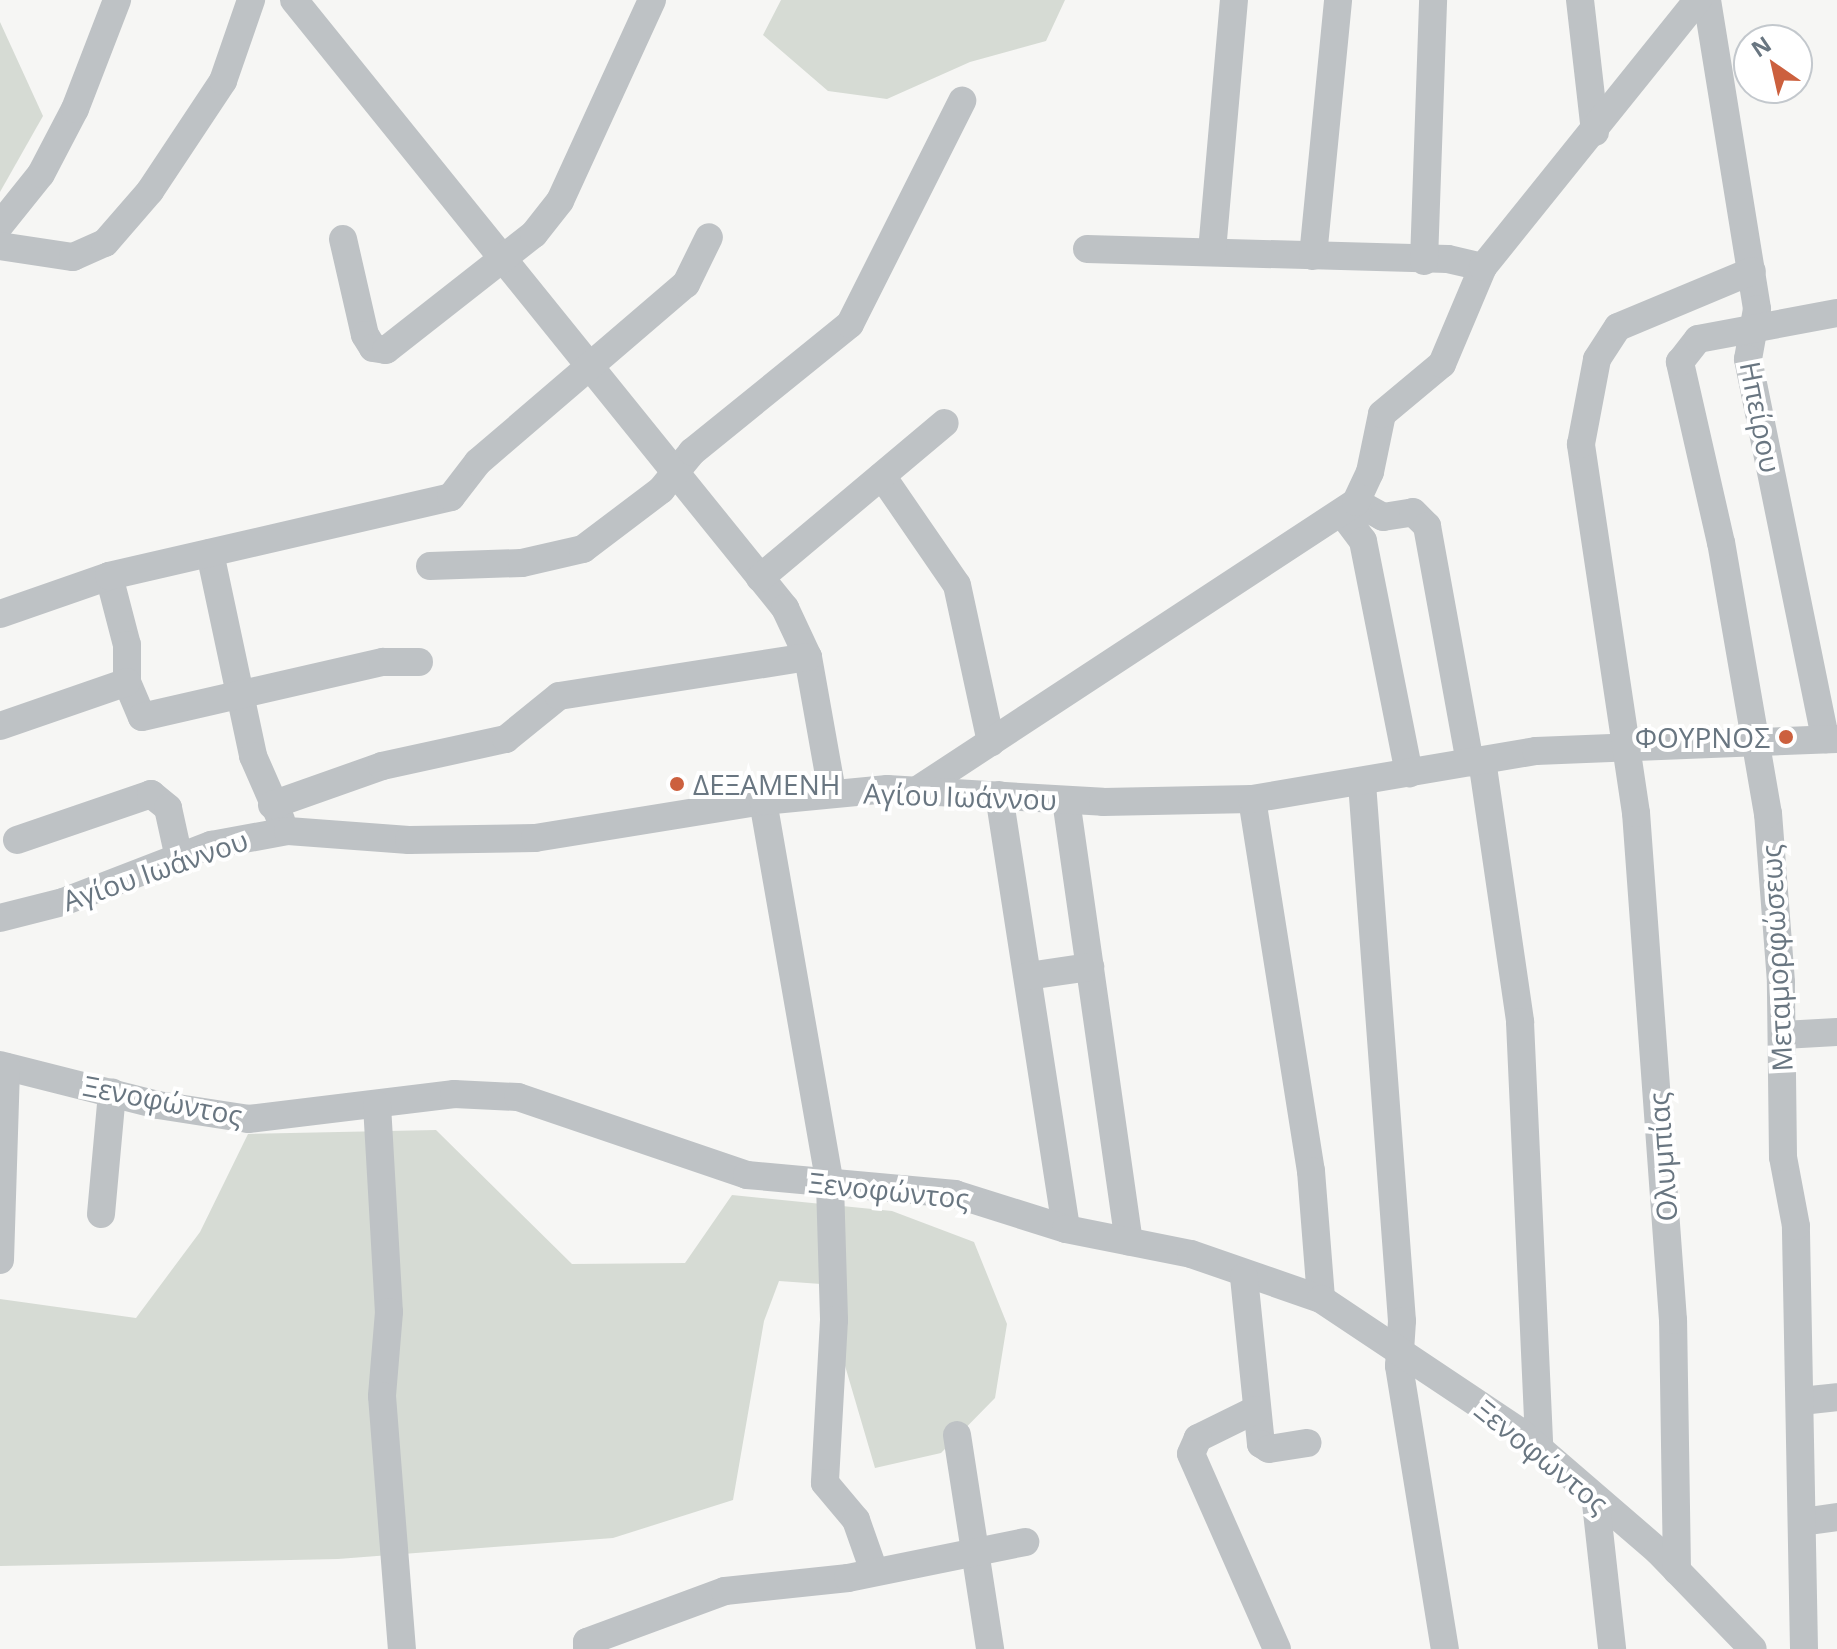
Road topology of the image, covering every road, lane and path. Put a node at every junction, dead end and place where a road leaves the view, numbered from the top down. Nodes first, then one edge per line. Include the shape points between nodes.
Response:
1 (117, 0) edge
2 (251, 0) edge
3 (294, 0) edge
4 (652, 0) edge
5 (1234, 0) edge
6 (1338, 0) edge
7 (1433, 0) edge
8 (1580, 0) edge
9 (1698, 0) edge
10 (1707, 0) edge
11 (962, 101) dead end
12 (1595, 132) junction
13 (0, 225) edge
14 (709, 237) dead end
15 (343, 239) dead end
16 (0, 246) edge
17 (1087, 249) dead end
18 (1212, 251) junction
19 (1313, 256) junction
20 (505, 259) junction
21 (1424, 261) junction
22 (1483, 267) junction
23 (1752, 271) junction
24 (1837, 313) edge
25 (1754, 329) junction
26 (592, 363) junction
27 (945, 423) dead end
28 (677, 471) junction
29 (882, 476) junction
30 (1349, 507) junction
31 (210, 553) junction
32 (430, 566) dead end
33 (109, 576) junction
34 (760, 578) junction
35 (0, 614) edge
36 (808, 657) junction
37 (419, 662) dead end
38 (127, 682) junction
39 (239, 696) junction
40 (0, 726) edge
41 (1831, 739) edge
42 (1758, 740) junction
43 (991, 742) junction
44 (1627, 743) junction
45 (1476, 761) junction
46 (1409, 774) junction
47 (1362, 783) junction
48 (919, 789) junction
49 (832, 792) junction
50 (999, 795) junction
51 (1252, 799) junction
52 (1066, 800) junction
53 (763, 801) junction
54 (272, 805) junction
55 (288, 831) junction
56 (17, 840) dead end
57 (179, 858) junction
58 (0, 918) edge
59 (1090, 967) junction
60 (1028, 976) junction
61 (1837, 1032) edge
62 (1783, 1035) junction
63 (3, 1066) edge
64 (112, 1092) junction
65 (377, 1105) junction
66 (830, 1184) junction
67 (101, 1214) dead end
68 (1066, 1229) junction
69 (1129, 1242) junction
70 (0, 1260) edge
71 (1244, 1277) junction
72 (1321, 1299) junction
73 (1399, 1347) junction
74 (1837, 1397) edge
75 (1801, 1401) junction
76 (1255, 1410) junction
77 (957, 1435) dead end
78 (1308, 1443) dead end
79 (1539, 1447) junction
80 (1596, 1503) junction
81 (1837, 1517) edge
82 (1802, 1522) junction
83 (1025, 1542) dead end
84 (975, 1551) junction
85 (874, 1571) junction
86 (1677, 1571) junction
87 (402, 1649) edge
88 (587, 1649) edge
89 (990, 1649) edge
90 (1277, 1649) edge
91 (1445, 1649) edge
92 (1612, 1649) edge
93 (1753, 1649) edge
94 (1804, 1649) edge

1 - 13 street via 75,109 41,174
2 - 16 street via 223,81 150,191 105,243 73,257
3 - 20 street
4 - 20 street via 560,201
5 - 18 street
6 - 19 street
7 - 21 street
8 - 12 street
9 - 12 street
10 - 23 street, Ηπείρου
11 - 28 street via 850,324 692,452
12 - 22 street
14 - 26 street via 686,284
15 - 20 street via 365,335 373,348 386,350
17 - 18 street
18 - 19 street
19 - 21 street
20 - 26 street
21 - 22 street
22 - 30 street via 1442,364 1382,414 1370,472
23 - 25 street, Ηπείρου
23 - 44 street, Ολυμπίας via 1618,327 1597,359 1584,420 1583,469
24 - 25 street, Μεταμορφώσεως
25 - 41 street, Ηπείρου via 1748,359
25 - 42 street, Μεταμορφώσεως via 1698,339 1680,362
26 - 28 street
26 - 31 street via 478,462 451,497
27 - 29 street
28 - 32 street via 583,549 522,563
28 - 34 street
29 - 34 street
29 - 43 street via 957,585
30 - 43 street via 1256,562
30 - 45 street via 1383,517 1413,512 1427,526
30 - 46 street via 1363,541
31 - 33 street
31 - 39 street
33 - 35 street
33 - 38 street via 127,645
34 - 36 street via 785,608
36 - 49 street
36 - 54 street via 559,696 506,739 382,766
37 - 39 street via 383,662
38 - 39 street via 142,717
38 - 40 street
39 - 54 street
41 - 42 street, Αγίου Ιωάννου
42 - 44 street, Αγίου Ιωάννου
42 - 62 street, Μεταμορφώσεως
43 - 48 street
44 - 45 street, Αγίου Ιωάννου
44 - 86 street, Ολυμπίας via 1673,1320
45 - 46 street, Αγίου Ιωάννου
45 - 79 street via 1520,1022
46 - 47 street, Αγίου Ιωάννου
47 - 51 street, Αγίου Ιωάννου
47 - 73 street via 1402,1321
48 - 49 street, Αγίου Ιωάννου
48 - 50 street, Αγίου Ιωάννου
49 - 53 street, Αγίου Ιωάννου
50 - 52 street, Αγίου Ιωάννου
50 - 60 street
51 - 52 street, Αγίου Ιωάννου
51 - 72 street via 1311,1171
52 - 59 street
53 - 55 street, Αγίου Ιωάννου via 535,838 409,840
53 - 66 street
54 - 55 street
55 - 57 street, Αγίου Ιωάννου via 211,845
56 - 57 street via 151,794 168,808
57 - 58 street, Αγίου Ιωάννου
59 - 60 street
59 - 69 street
60 - 68 street
61 - 62 street
62 - 75 street, Μεταμορφώσεως via 1783,1157 1796,1226
63 - 64 street, Ξενοφώντος
63 - 70 street
64 - 65 street, Ξενοφώντος via 248,1119
64 - 67 street
65 - 66 street, Ξενοφώντος via 454,1094 518,1097 747,1175
65 - 87 street via 389,1312 382,1396
66 - 68 street, Ξενοφώντος via 955,1194
66 - 85 street via 834,1320 825,1483 856,1520
68 - 69 street, Ξενοφώντος
69 - 71 street, Ξενοφώντος via 1191,1254
71 - 72 street, Ξενοφώντος
71 - 76 street
72 - 73 street, Ξενοφώντος
73 - 79 street, Ξενοφώντος
73 - 91 street
74 - 75 street
75 - 82 street, Μεταμορφώσεως
76 - 78 street via 1264,1447
76 - 90 street via 1198,1438 1191,1454
77 - 84 street
79 - 80 street, Ξενοφώντος
80 - 86 street, Ξενοφώντος
80 - 92 street
81 - 82 street
82 - 94 street, Μεταμορφώσεως
83 - 84 street
84 - 85 street
84 - 89 street
85 - 88 street via 725,1591 587,1642
86 - 93 street, Ξενοφώντος

